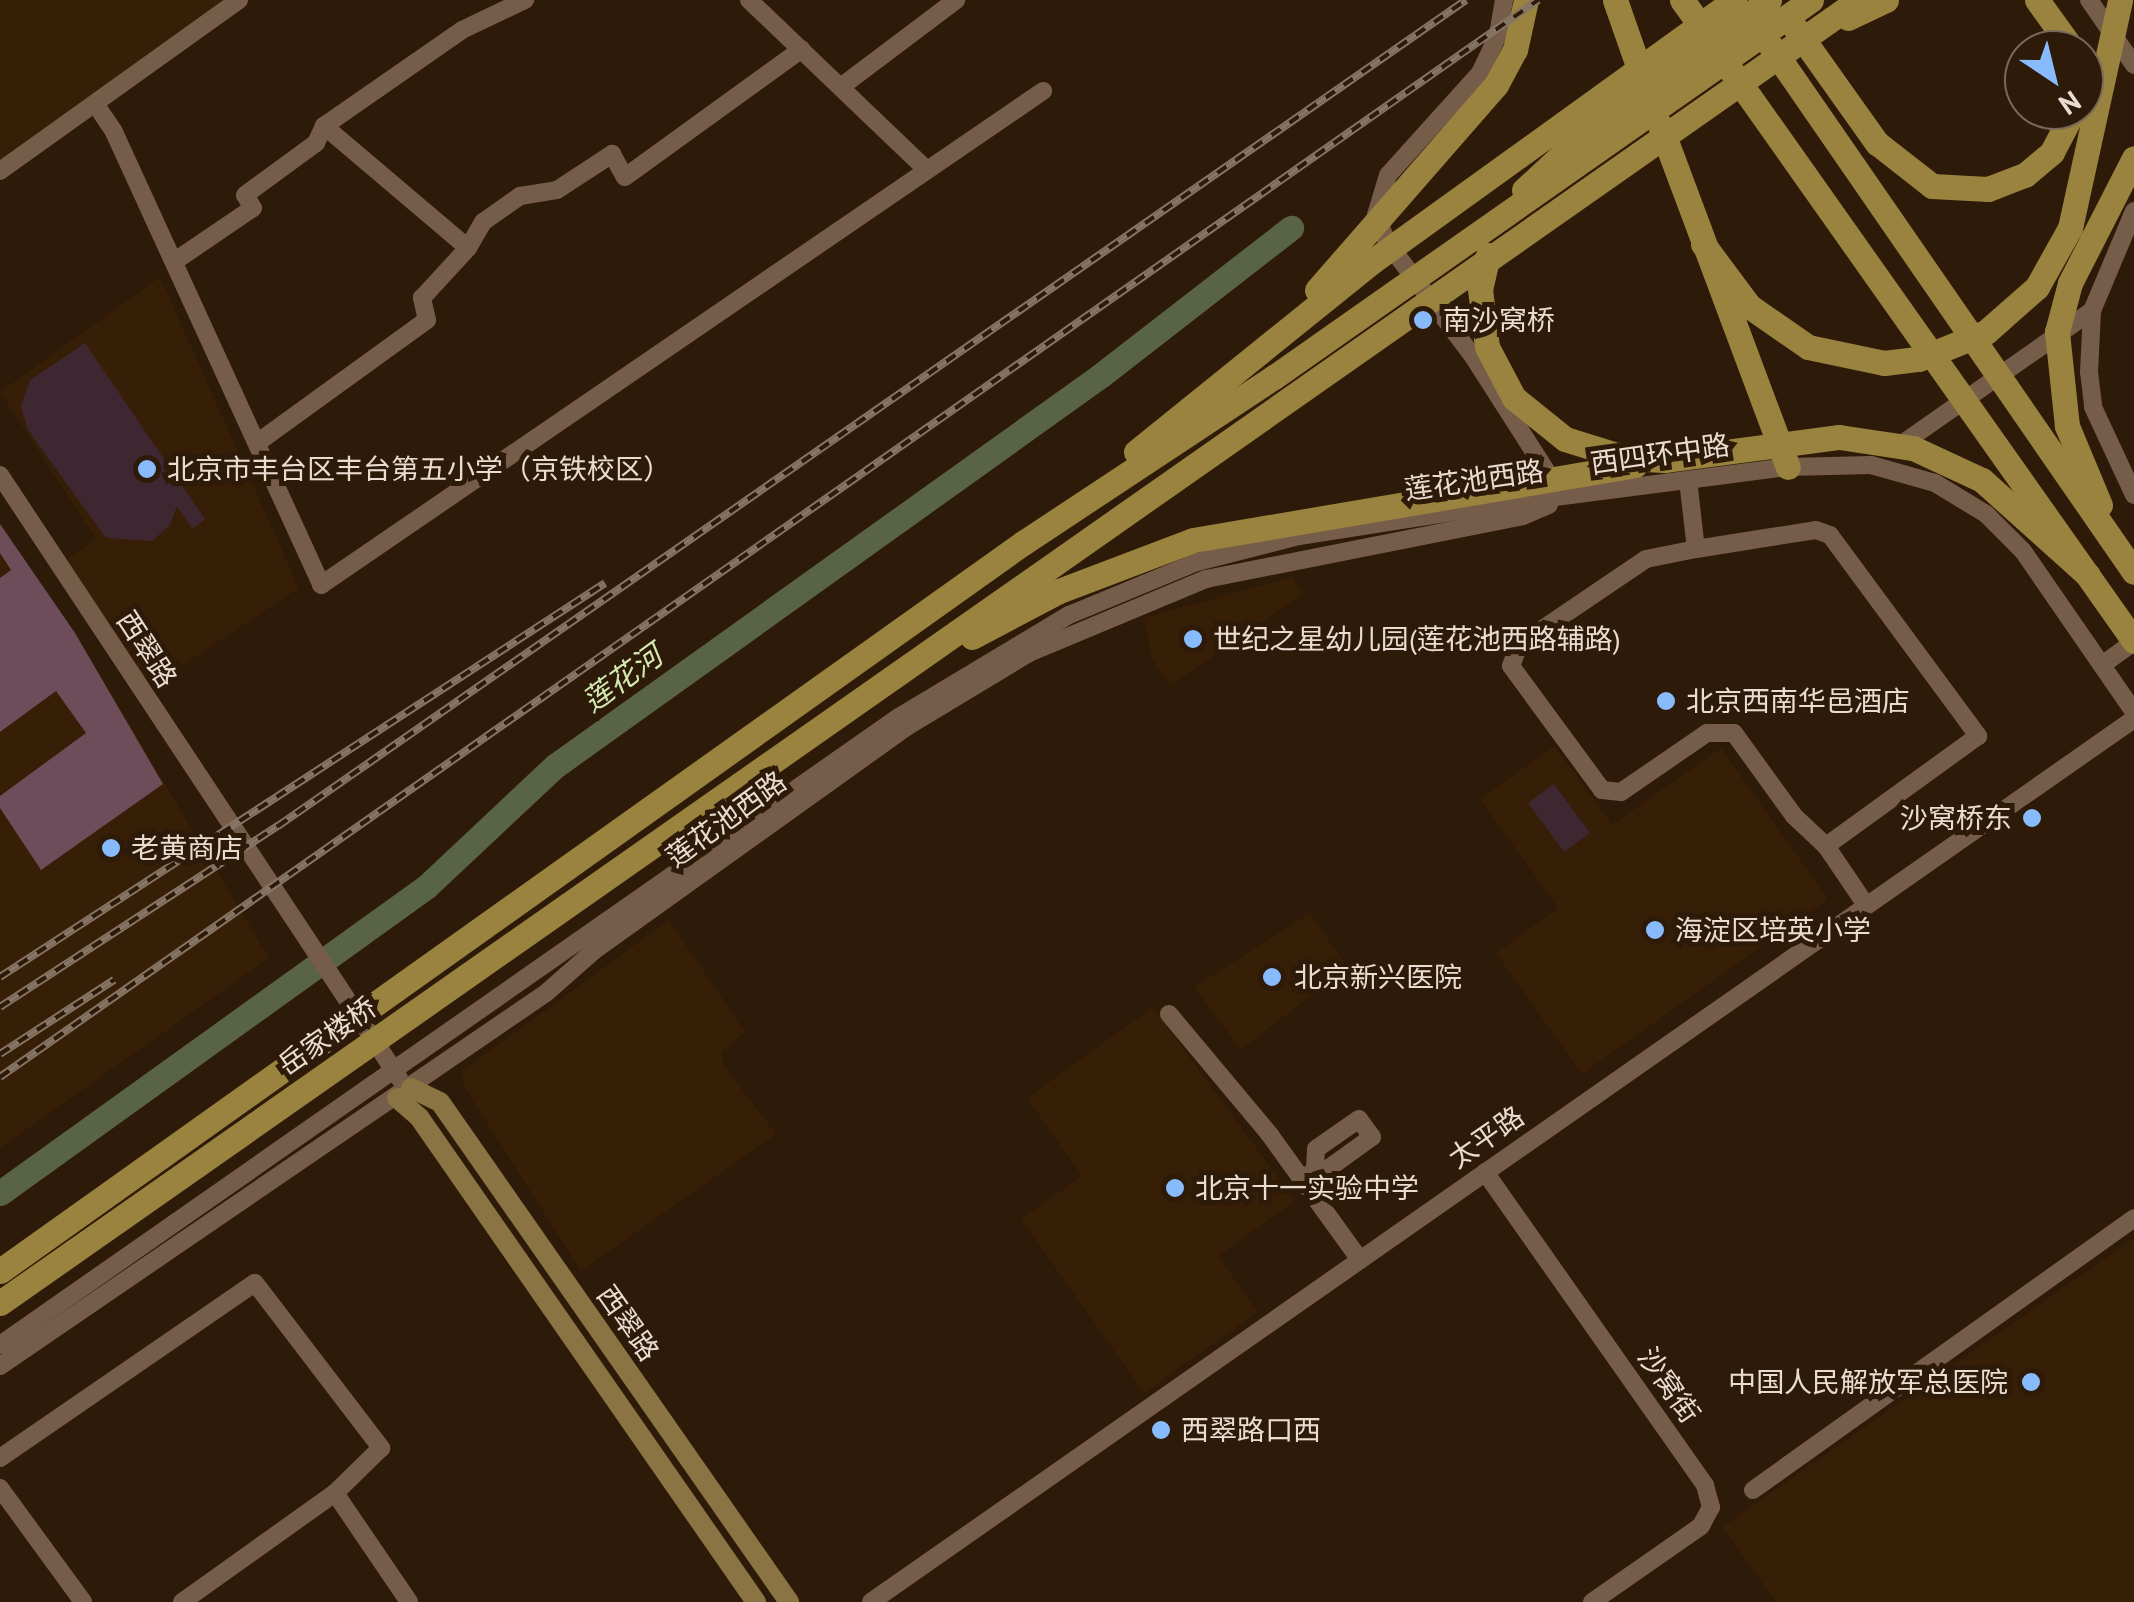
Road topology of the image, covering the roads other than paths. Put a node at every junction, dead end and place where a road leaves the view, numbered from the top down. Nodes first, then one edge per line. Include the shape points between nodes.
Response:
1 (239, 0) edge
2 (525, 0) edge
3 (749, 0) edge
4 (956, 0) edge
5 (1504, 0) edge
6 (1526, 0) edge
7 (1615, 0) edge
8 (1682, 0) edge
9 (1736, 0) edge
10 (1772, 0) edge
11 (1810, 0) edge
12 (1859, 0) edge
13 (1886, 0) edge
14 (2037, 0) edge
15 (2089, 0) edge
16 (2120, 0) edge
17 (2059, 30) edge
18 (1803, 39) junction
19 (802, 49) junction
20 (2134, 66) edge
21 (842, 86) junction
22 (1043, 91) dead end
23 (96, 105) junction
24 (324, 126) junction
25 (2064, 130) edge
26 (2134, 158) edge
27 (926, 170) junction
28 (0, 171) edge
29 (2134, 211) edge
30 (1703, 244) junction
31 (468, 248) junction
32 (1361, 257) junction
33 (175, 261) junction
34 (2092, 311) junction
35 (1282, 388) junction
36 (256, 442) junction
37 (1664, 460) junction
38 (1871, 466) junction
39 (1788, 467) junction
40 (0, 475) edge
41 (1688, 480) junction
42 (2134, 496) edge
43 (1564, 498) junction
44 (1023, 544) junction
45 (1696, 549) junction
46 (2127, 561) edge
47 (2088, 575) junction
48 (2134, 642) edge
49 (2102, 665) junction
50 (880, 685) junction
51 (2134, 715) edge
52 (672, 796) joint
53 (690, 819) joint
54 (1826, 846) junction
55 (1866, 906) junction
56 (1169, 1014) dead end
57 (392, 1072) junction
58 (404, 1093) junction
59 (1485, 1172) junction
60 (2134, 1218) edge
61 (1360, 1260) junction
62 (0, 1272) edge
63 (0, 1303) edge
64 (0, 1346) edge
65 (0, 1366) edge
66 (0, 1458) edge
67 (0, 1488) edge
68 (1753, 1490) dead end
69 (335, 1493) junction
70 (83, 1602) edge
71 (182, 1602) edge
72 (410, 1602) edge
73 (756, 1602) edge
74 (789, 1602) edge
75 (871, 1602) edge
76 (1592, 1602) edge

1 - 23 street
2 - 24 street via 462,30
3 - 19 street
4 - 21 street
5 - 43 street, 西四环中路 via 1498,35 1480,73 1388,176 1376,215 1386,242 1474,358
6 - 32 highway via 1514,50 1473,116
7 - 30 highway
8 - 47 highway
9 - 32 highway
9 - 46 highway
10 - 25 highway via 1853,112 1911,175 1956,191 1988,189 2025,175 2052,152
10 - 37 highway via 1545,165 1517,198 1486,259 1481,320 1514,398 1565,439 1626,458
11 - 35 highway, 莲花池西路
12 - 18 highway, 莲花池西路
13 - 18 highway
14 - 17 highway
15 - 20 street
16 - 30 highway via 2080,190 2056,259 2038,287 1986,332 1920,359 1846,359 1808,348 1749,306
18 - 35 highway, 莲花池西路
19 - 21 street
19 - 31 street via 625,176 612,154 557,190 520,196 483,222
21 - 27 street
22 - 27 street
23 - 28 street
23 - 33 street
24 - 31 street
24 - 33 street via 316,143 245,195 253,208
26 - 46 highway via 2070,283 2057,332 2068,426
27 - 36 street via 321,585
29 - 34 street
30 - 39 highway
31 - 36 street via 422,298 427,320
32 - 44 highway via 1278,336
33 - 36 street
34 - 38 street
34 - 42 street via 2093,407
35 - 44 highway, 莲花池西路
35 - 50 highway, 莲花池西路
37 - 47 highway via 1839,437 1913,448 1982,480
37 - 50 highway via 1193,540 1125,563
38 - 39 street, 西四环中路
38 - 49 street, 西四环中路 via 1935,483 1986,514 2024,551
39 - 41 street, 西四环中路
40 - 57 street, 西翠路
41 - 43 street, 西四环中路
41 - 45 street
43 - 57 street, 莲花池西路 via 1299,536 1197,562 1070,615 900,716
43 - 58 street, 莲花池西路 via 1523,516 1206,579 1029,653 850,767
44 - 52 highway, 莲花池西路
45 - 54 street via 1816,530 1830,535 1978,736
45 - 54 street via 1646,559 1519,644 1511,666 1602,790 1620,792 1707,733 1734,732 1794,816
47 - 48 highway
48 - 49 street
49 - 51 street, 西四环中路
50 - 53 highway, 莲花池西路
51 - 55 street, 太平路
52 - 62 highway, 岳家楼桥
53 - 63 highway, 岳家楼桥
54 - 55 street
55 - 59 street, 太平路
56 - 61 street via 1308,1172
57 - 58 street, 西翠路
57 - 64 street, 莲花池西路
58 - 65 street, 莲花池西路
58 - 73 main road, 西翠路
58 - 74 main road, 西翠路 via 440,1102
59 - 61 street, 太平路
59 - 76 street, 沙窝街 via 1705,1485 1711,1507 1701,1526
60 - 68 street
61 - 75 street, 太平路
66 - 69 street via 255,1283 381,1448
67 - 70 street
69 - 71 street
69 - 72 street

